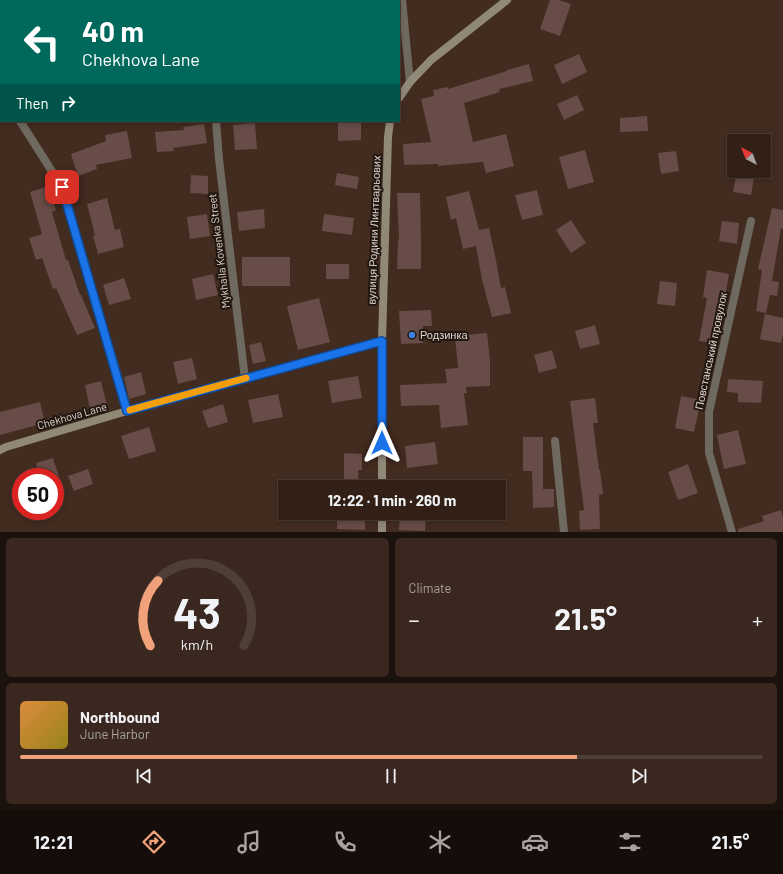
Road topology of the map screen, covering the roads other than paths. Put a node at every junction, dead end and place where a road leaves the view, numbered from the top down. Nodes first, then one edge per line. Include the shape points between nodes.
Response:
1 (402, 0) edge
2 (507, 0) edge
3 (410, 82) junction
4 (400, 97) edge
5 (21, 122) edge
6 (216, 122) edge
7 (390, 122) edge
8 (751, 221) dead end
9 (382, 341) junction
10 (245, 379) junction
11 (127, 411) junction
12 (555, 441) dead end
13 (0, 450) edge
14 (382, 480) edge
15 (382, 520) edge
16 (382, 532) edge
17 (564, 532) edge
18 (732, 532) edge

1 - 3 street
2 - 3 main road via 431,60
3 - 4 main road
5 - 11 street via 62,187
6 - 10 street, Mykhaila Kovenka Street via 218,160
7 - 9 main road, вулиця Родини Линтварьових
8 - 18 street, Повстанський провулок via 709,412 709,453
9 - 10 main road, Chekhova Lane
9 - 14 main road, вулиця Родини Линтварьових
10 - 11 main road, Chekhova Lane
11 - 13 main road, Chekhova Lane
12 - 17 street
15 - 16 main road

